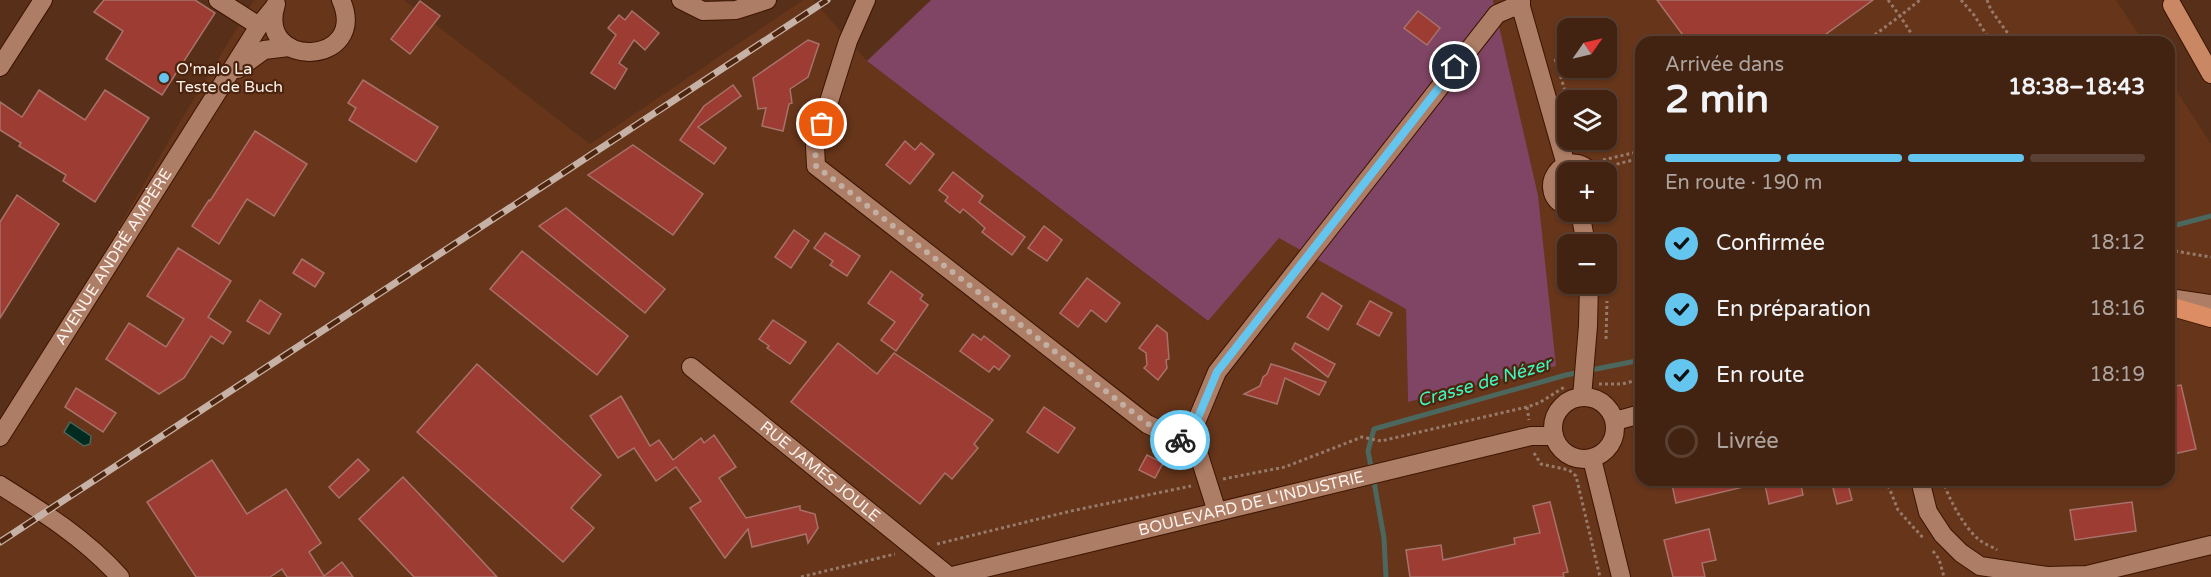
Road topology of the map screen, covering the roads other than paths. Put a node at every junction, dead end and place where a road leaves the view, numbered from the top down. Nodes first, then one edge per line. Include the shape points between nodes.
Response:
1 (44, 0) edge
2 (218, 0) edge
3 (341, 0) edge
4 (681, 0) edge
5 (767, 0) edge
6 (866, 0) edge
7 (277, 3) edge
8 (2170, 3) edge
9 (1521, 4) edge
10 (259, 26) junction
11 (289, 47) junction
12 (2211, 50) edge
13 (0, 67) edge
14 (2211, 74) edge
15 (227, 77) junction
16 (1565, 162) edge
17 (1557, 173) edge
18 (1557, 200) edge
19 (1588, 294) edge
20 (2175, 299) edge
21 (2211, 304) edge
22 (2175, 308) edge
23 (2211, 318) edge
24 (691, 367) dead end
25 (1584, 380) junction
26 (1635, 416) edge
27 (1615, 421) junction
28 (1554, 436) junction
29 (0, 437) edge
30 (1185, 442) junction
31 (1592, 459) junction
32 (0, 485) edge
33 (1922, 486) edge
34 (1217, 512) junction
35 (2211, 545) edge
36 (1977, 572) edge
37 (120, 577) edge
38 (949, 577) edge
39 (1621, 577) edge

1 - 13 street
2 - 10 street
3 - 11 street, AVENUE ANDRÉ AMPÈRE via 345,26 335,43 318,53 298,52
4 - 5 street via 703,11 736,10
6 - 30 street via 848,41 815,146 816,166 1148,424
7 - 10 street, AVENUE ANDRÉ AMPÈRE
7 - 11 street, AVENUE ANDRÉ AMPÈRE via 273,15 277,33
8 - 12 main road
8 - 14 main road
9 - 16 street
9 - 30 street via 1497,14 1238,344 1217,372
10 - 15 street, AVENUE ANDRÉ AMPÈRE
11 - 15 street, AVENUE ANDRÉ AMPÈRE via 264,50
15 - 29 street, AVENUE ANDRÉ AMPÈRE
17 - 18 street via 1552,189
19 - 25 street
20 - 21 street
22 - 23 highway
24 - 38 street, RUE JAMES JOULE
25 - 27 street via 1591,398 1606,406
25 - 28 street via 1556,414
26 - 27 street
27 - 31 street via 1613,440 1601,455
28 - 31 street via 1572,457
28 - 34 street, BOULEVARD DE L'INDUSTRIE via 1531,436
30 - 34 street via 1199,456
31 - 39 street
32 - 37 street via 59,524 102,557
33 - 36 street via 1928,512
34 - 38 street, BOULEVARD DE L'INDUSTRIE
35 - 36 street via 2087,575

